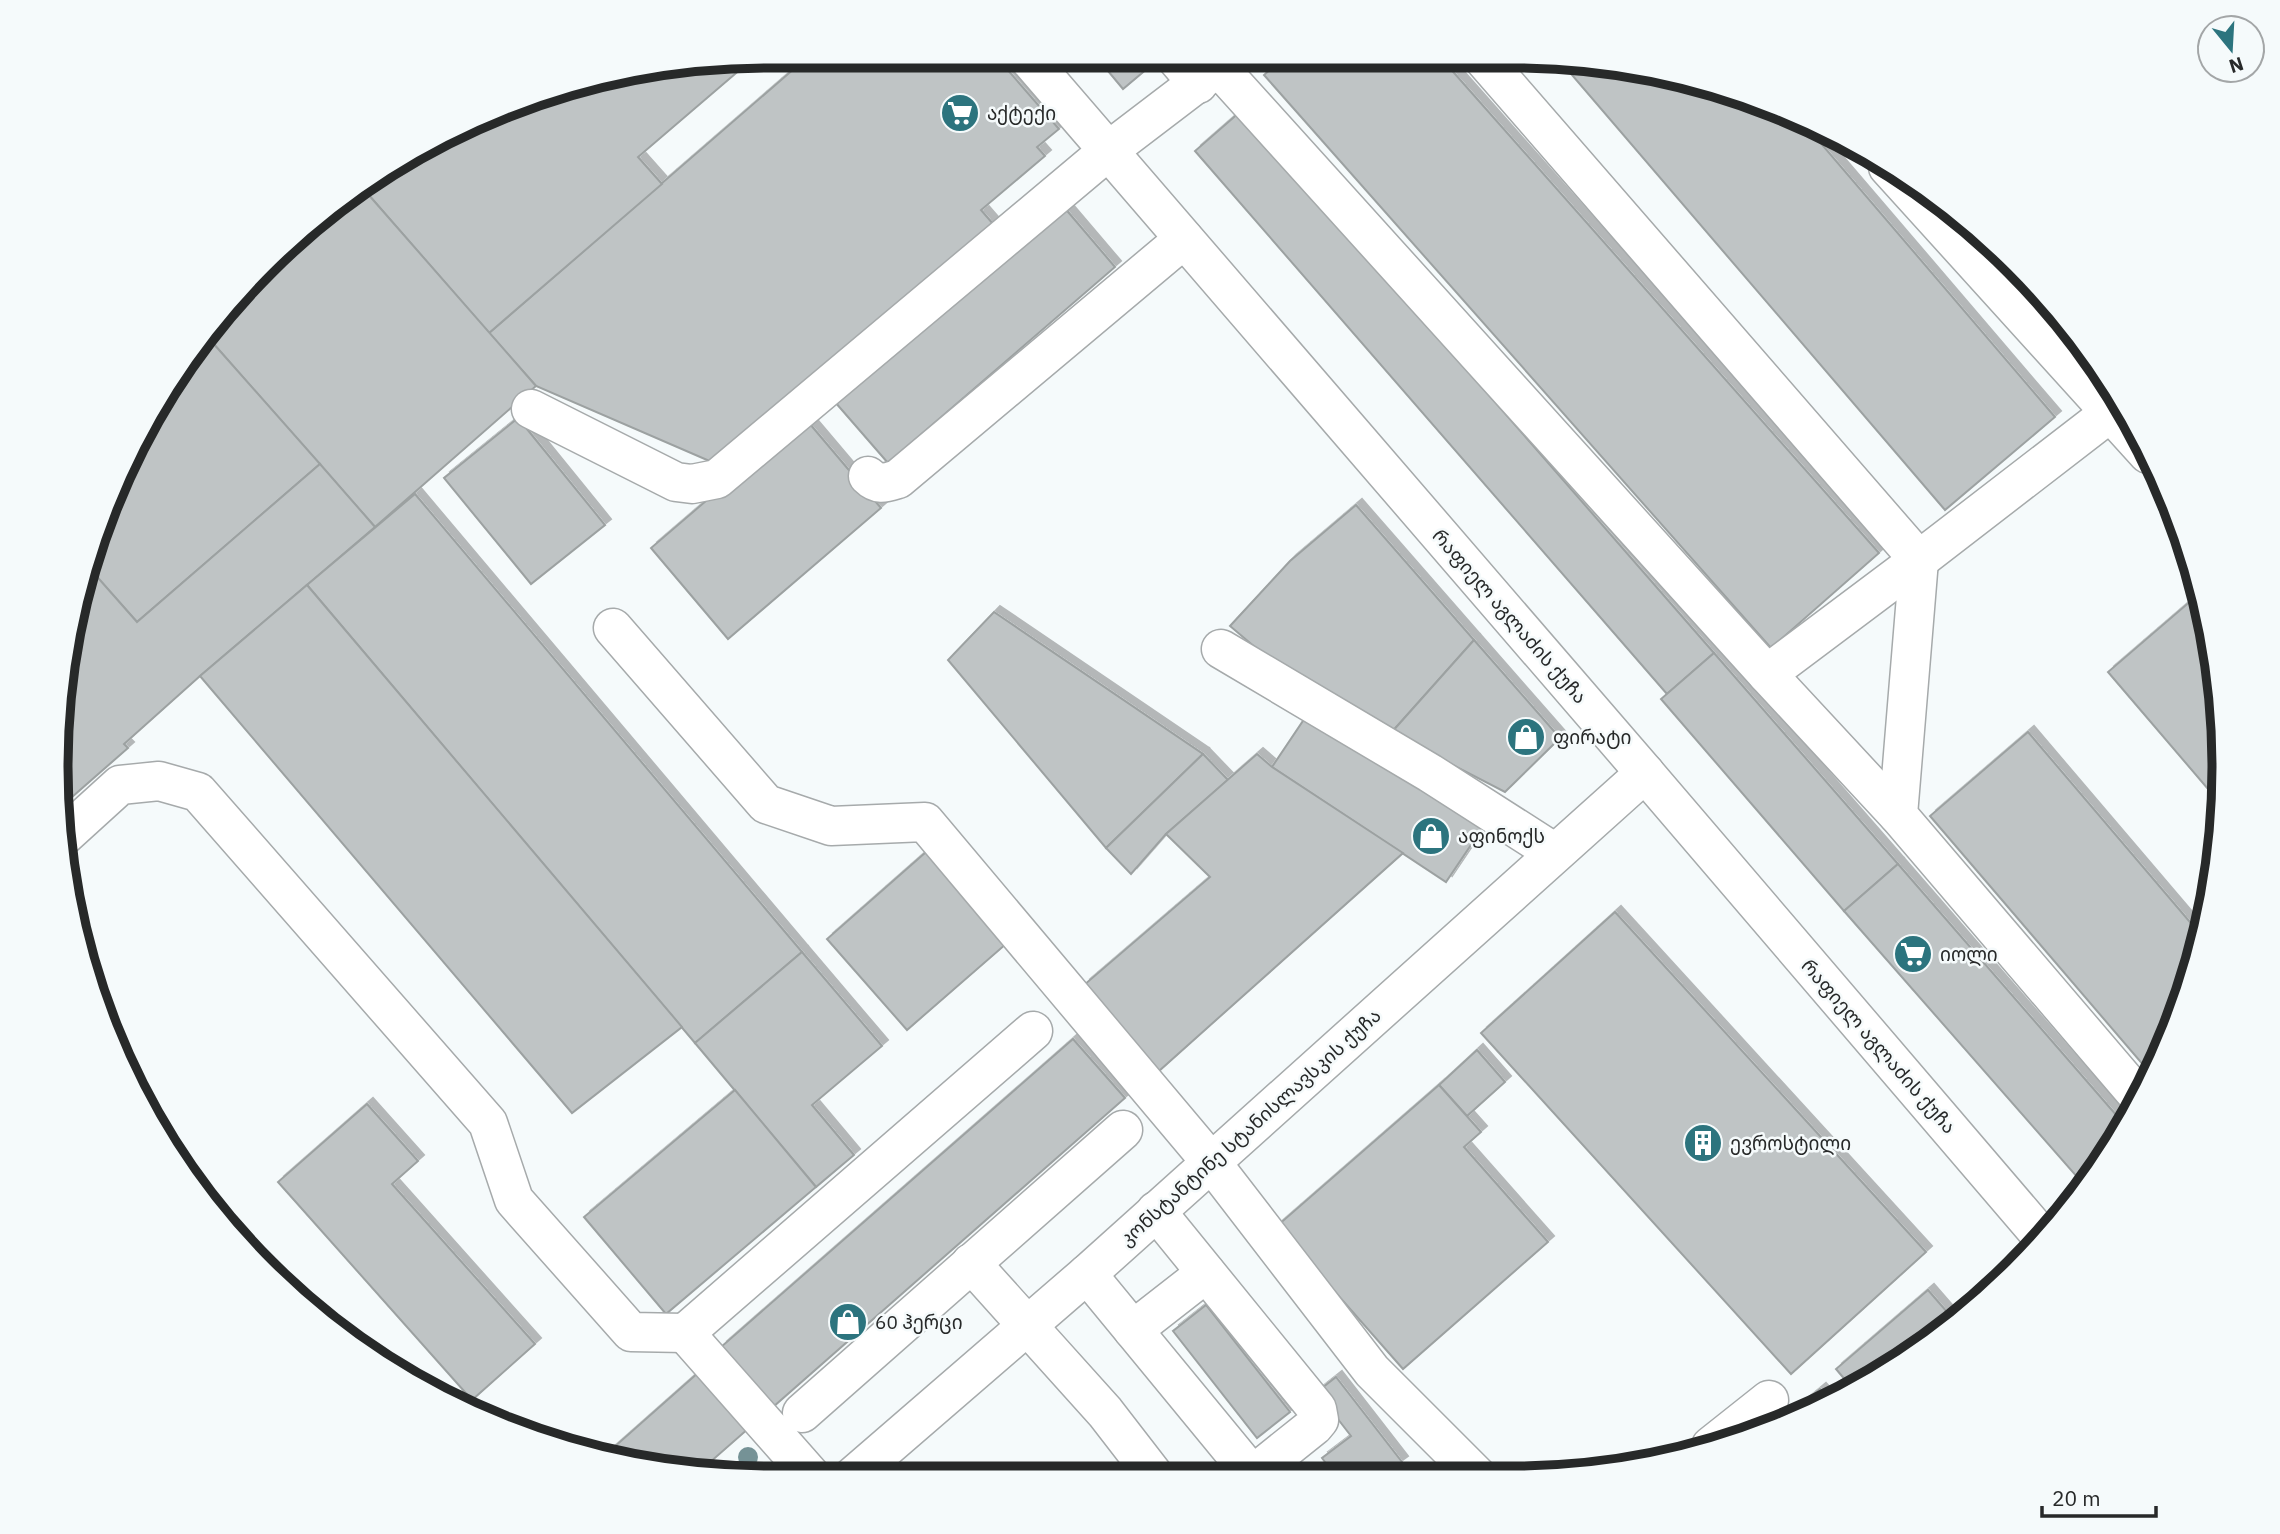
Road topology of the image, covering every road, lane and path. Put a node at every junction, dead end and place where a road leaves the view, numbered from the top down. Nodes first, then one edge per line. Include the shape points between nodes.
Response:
1 (1037, 68) edge
2 (1205, 68) edge
3 (1207, 68) edge
4 (1491, 68) edge
5 (1108, 151) junction
6 (1928, 206) edge
7 (1184, 239) junction
8 (2045, 319) edge
9 (531, 409) dead end
10 (2110, 412) junction
11 (2122, 425) edge
12 (868, 476) dead end
13 (1919, 560) junction
14 (613, 628) dead end
15 (1221, 649) dead end
16 (1767, 674) junction
17 (1646, 773) junction
18 (1898, 815) junction
19 (71, 829) edge
20 (1555, 853) junction
21 (1032, 1031) dead end
22 (2133, 1089) edge
23 (1123, 1130) dead end
24 (1211, 1163) junction
25 (1156, 1211) junction
26 (2036, 1230) edge
27 (971, 1263) junction
28 (1206, 1272) junction
29 (1087, 1274) junction
30 (1027, 1327) junction
31 (1133, 1330) junction
32 (685, 1333) junction
33 (1769, 1400) dead end
34 (802, 1413) dead end
35 (1729, 1432) edge
36 (802, 1466) edge
37 (865, 1466) edge
38 (1147, 1466) edge
39 (1245, 1466) edge
40 (1264, 1466) edge
41 (1467, 1466) edge

1 - 5 street, რაფიელ აგლაძის ქუჩა
2 - 5 street
3 - 16 street
4 - 13 street
5 - 7 street, რაფიელ აგლაძის ქუჩა
5 - 9 street via 717,479 676,482
6 - 8 street
7 - 12 street via 898,479 883,484
7 - 17 street, რაფიელ აგლაძის ქუჩა
8 - 10 street
10 - 11 street
10 - 13 street
13 - 16 street
13 - 18 street
14 - 24 street via 766,804 831,826 925,821
15 - 20 street
16 - 18 street
17 - 20 street, კონსტანტინე სტანისლავსკის ქუჩა
17 - 26 street, რაფიელ აგლაძის ქუჩა
18 - 22 street
19 - 32 street via 120,785 159,780 198,792 488,1123 514,1200 631,1332
20 - 24 street, კონსტანტინე სტანისლავსკის ქუჩა
21 - 32 street
23 - 27 street
24 - 25 street, კონსტანტინე სტანისლავსკის ქუჩა
24 - 41 street via 1372,1371
25 - 28 street
25 - 29 street, კონსტანტინე სტანისლავსკის ქუჩა
27 - 30 street
27 - 34 street
28 - 31 street
28 - 40 street via 1317,1409 1319,1420 1314,1426
29 - 30 street, კონსტანტინე სტანისლავსკის ქუჩა
29 - 31 street
30 - 37 street, კონსტანტინე სტანისლავსკის ქუჩა
30 - 38 street via 1105,1412
31 - 39 street
32 - 36 street
33 - 35 street

